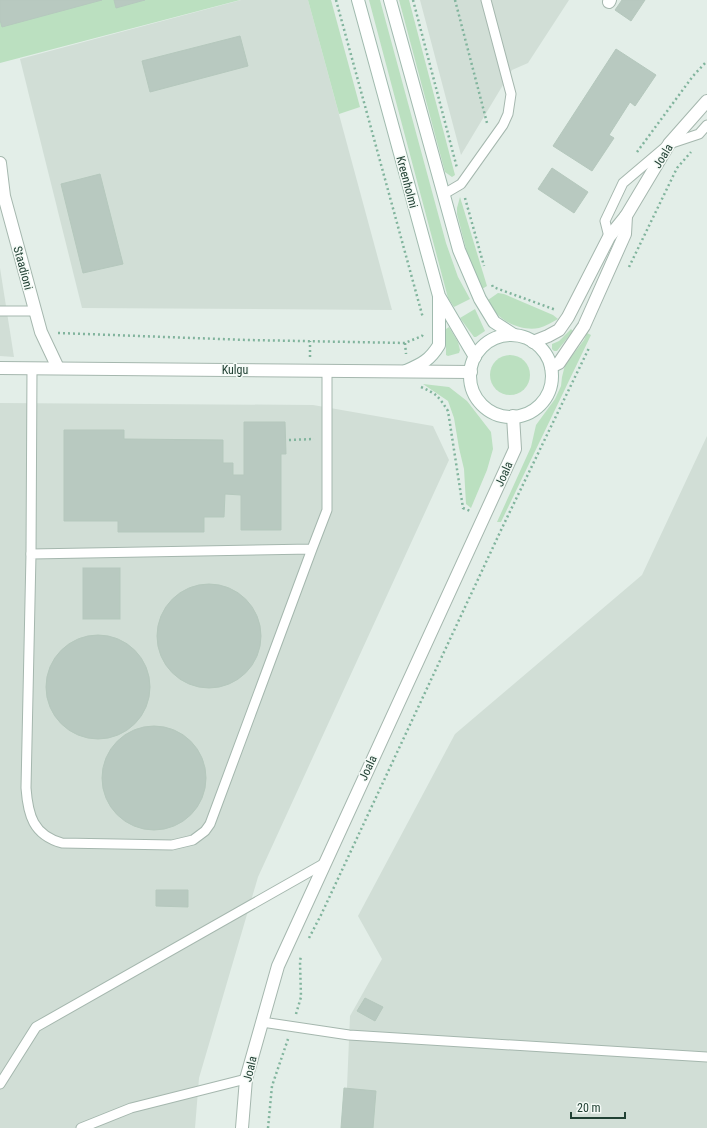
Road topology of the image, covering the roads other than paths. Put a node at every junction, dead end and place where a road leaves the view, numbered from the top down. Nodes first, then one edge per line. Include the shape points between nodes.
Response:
1 (358, 0) edge
2 (390, 0) edge
3 (486, 0) edge
4 (707, 101) edge
5 (707, 125) edge
6 (669, 144) junction
7 (0, 163) edge
8 (444, 194) junction
9 (626, 216) junction
10 (609, 236) junction
11 (438, 296) junction
12 (0, 311) edge
13 (35, 311) junction
14 (514, 335) junction
15 (533, 342) junction
16 (475, 357) junction
17 (555, 365) junction
18 (0, 368) edge
19 (32, 368) junction
20 (58, 368) junction
21 (327, 370) junction
22 (406, 371) junction
23 (471, 372) junction
24 (513, 416) junction
25 (312, 549) junction
26 (31, 554) junction
27 (325, 863) junction
28 (262, 1022) junction
29 (707, 1057) edge
30 (246, 1079) junction
31 (0, 1084) edge
32 (81, 1128) edge
33 (242, 1128) edge

1 - 11 street, Kreenholmi
2 - 8 street
3 - 8 lane via 511,94 511,104 503,125 461,184
4 - 6 street, Joala
5 - 6 lane via 699,134
6 - 9 street, Joala
6 - 10 lane via 623,183 605,221
7 - 13 street, Staadioni via 4,196
8 - 14 street via 460,250 480,299 494,322
9 - 10 street, Joala
9 - 17 street, Joala via 625,234 584,326
10 - 15 street, Joala via 559,330
11 - 16 street, Kreenholmi
11 - 22 street via 439,345 422,364
12 - 13 lane
13 - 20 street, Staadioni via 40,332
14 - 15 street
14 - 16 street via 501,336 488,342
15 - 17 street
16 - 23 street
17 - 24 street via 548,393 541,404 530,412
18 - 19 street, Kulgu
19 - 20 street, Kulgu
19 - 26 lane
20 - 21 street, Kulgu
21 - 22 street, Kulgu
21 - 25 lane via 327,510
22 - 23 street, Kulgu
23 - 24 street via 473,391 480,403 491,411
24 - 27 street, Joala via 515,449
25 - 26 lane
25 - 26 lane via 210,824 193,840 172,845 62,843 46,837 33,821 26,788
27 - 28 street, Joala via 278,966
27 - 31 lane via 36,1027
28 - 29 lane via 349,1035
28 - 30 street, Joala
30 - 32 lane via 131,1108
30 - 33 street, Joala

